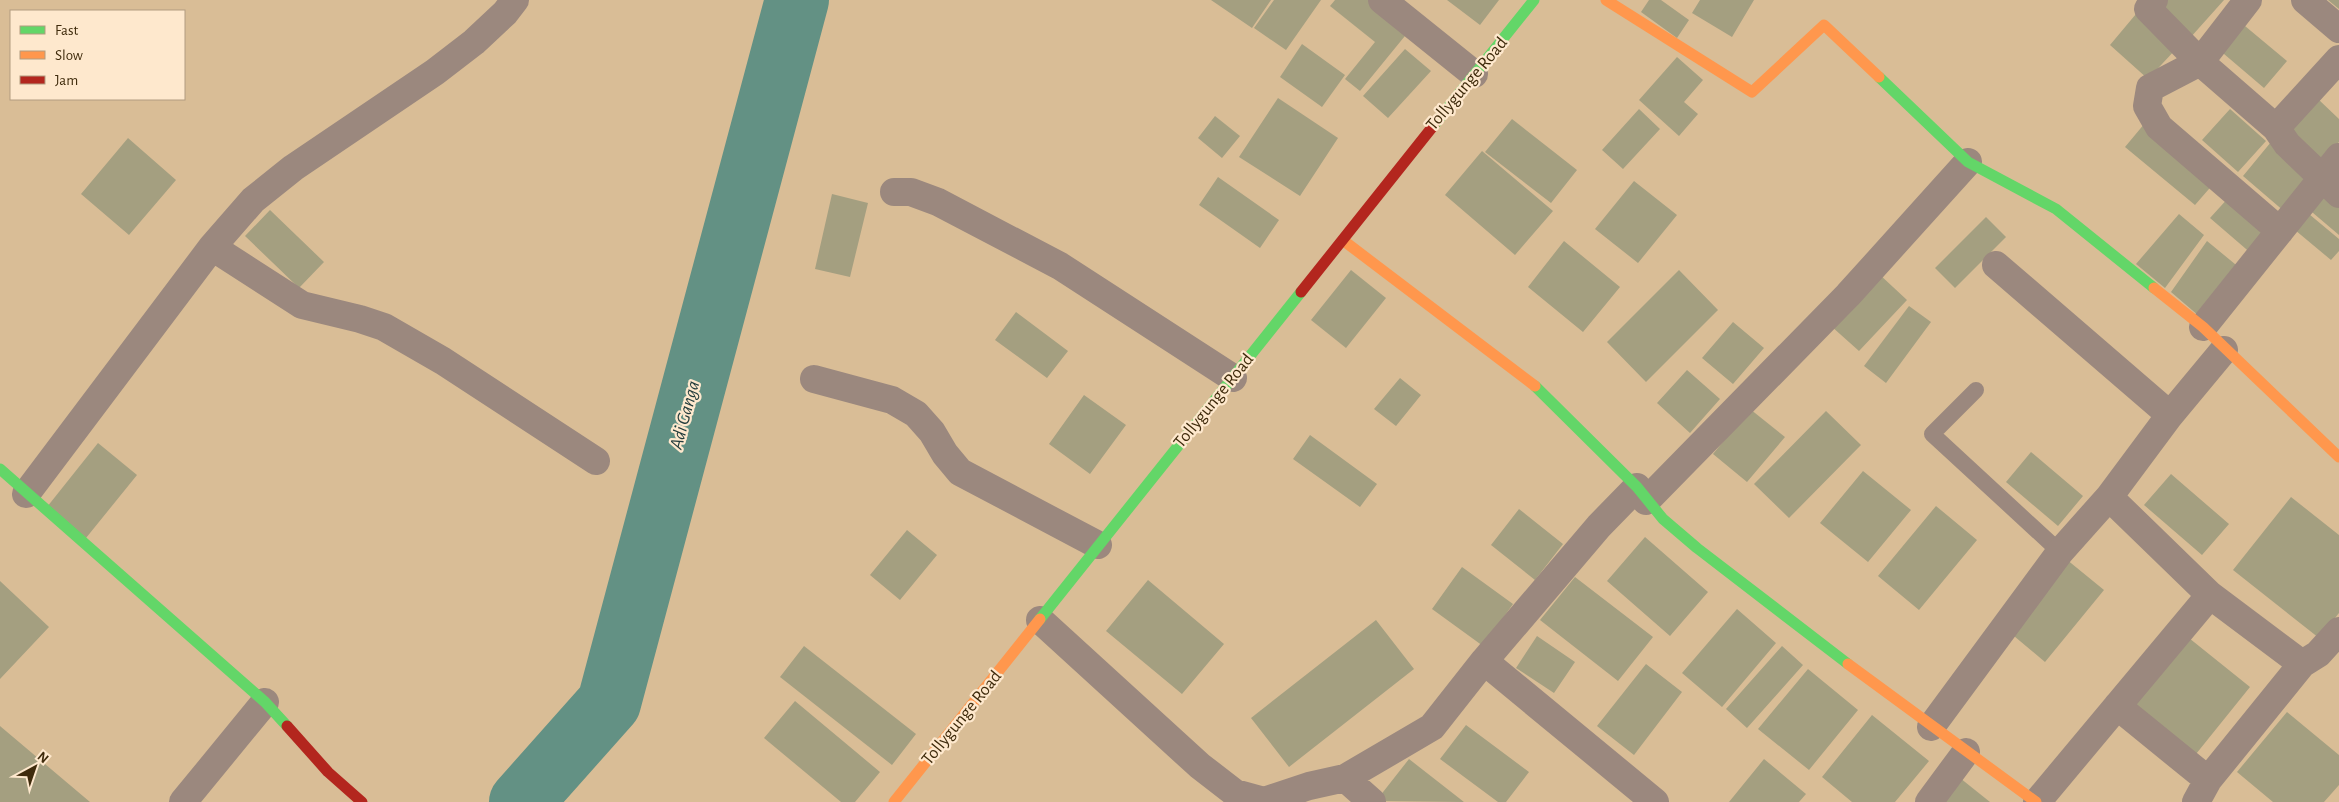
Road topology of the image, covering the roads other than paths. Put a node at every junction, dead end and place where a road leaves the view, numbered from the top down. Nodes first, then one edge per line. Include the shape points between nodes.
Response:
1 (515, 0) edge
2 (1382, 0) edge
3 (1534, 0) edge
4 (1606, 0) edge
5 (2154, 0) edge
6 (2248, 0) edge
7 (2305, 0) edge
8 (2339, 29) edge
9 (2339, 59) edge
10 (2200, 62) junction
11 (1474, 74) junction
12 (2276, 128) junction
13 (1968, 162) junction
14 (2334, 176) edge
15 (894, 192) dead end
16 (2280, 231) junction
17 (1344, 241) junction
18 (212, 247) junction
19 (1996, 265) dead end
20 (2203, 327) junction
21 (2224, 350) junction
22 (1233, 378) junction
23 (814, 379) dead end
24 (1976, 390) dead end
25 (2170, 415) junction
26 (2339, 457) edge
27 (596, 461) dead end
28 (0, 469) edge
29 (26, 494) junction
30 (1641, 494) junction
31 (2109, 497) junction
32 (1098, 545) junction
33 (2060, 552) junction
34 (2210, 595) junction
35 (1040, 620) junction
36 (2339, 631) edge
37 (1484, 661) junction
38 (2302, 664) junction
39 (265, 702) junction
40 (2117, 706) junction
41 (1931, 728) junction
42 (1966, 752) junction
43 (1345, 778) junction
44 (2202, 791) edge
45 (1233, 797) edge
46 (183, 802) edge
47 (362, 802) edge
48 (894, 802) edge
49 (1372, 802) edge
50 (1654, 802) edge
51 (1929, 802) edge
52 (2037, 802) edge

1 - 18 street via 474,42 435,72 293,168 254,200
2 - 11 street
3 - 11 street, Tollygunge Road
4 - 13 street via 1752,92 1824,25
5 - 10 street via 2148,9
6 - 10 street
7 - 8 street
9 - 12 street
10 - 12 street
10 - 16 street via 2150,88 2147,106 2159,128
11 - 17 street, Tollygunge Road
12 - 14 street via 2287,144
13 - 20 street via 2056,208
13 - 30 street via 1848,295
14 - 16 street
15 - 22 street via 911,192 938,202 1060,266
16 - 20 street
17 - 22 street, Tollygunge Road
17 - 30 street via 1531,382
18 - 27 street via 302,305 384,327 443,361
18 - 29 street
19 - 25 street
20 - 21 street
21 - 25 street
21 - 26 street
22 - 32 street, Tollygunge Road
23 - 32 street via 892,400 916,414 960,472
24 - 33 lane via 1932,434
25 - 31 street
28 - 29 street
29 - 39 street
30 - 37 street via 1599,526
30 - 41 street via 1688,541
31 - 33 street
31 - 34 street
32 - 35 street, Tollygunge Road
33 - 41 street
34 - 38 street
34 - 40 street
35 - 45 street
35 - 48 street, Tollygunge Road
36 - 38 street via 2318,654
37 - 43 street via 1432,727
37 - 50 street
38 - 44 street
39 - 46 street
39 - 47 street via 328,772
40 - 44 street
40 - 52 street
41 - 42 street
42 - 51 street
42 - 52 street
43 - 45 street via 1264,801
43 - 49 street

